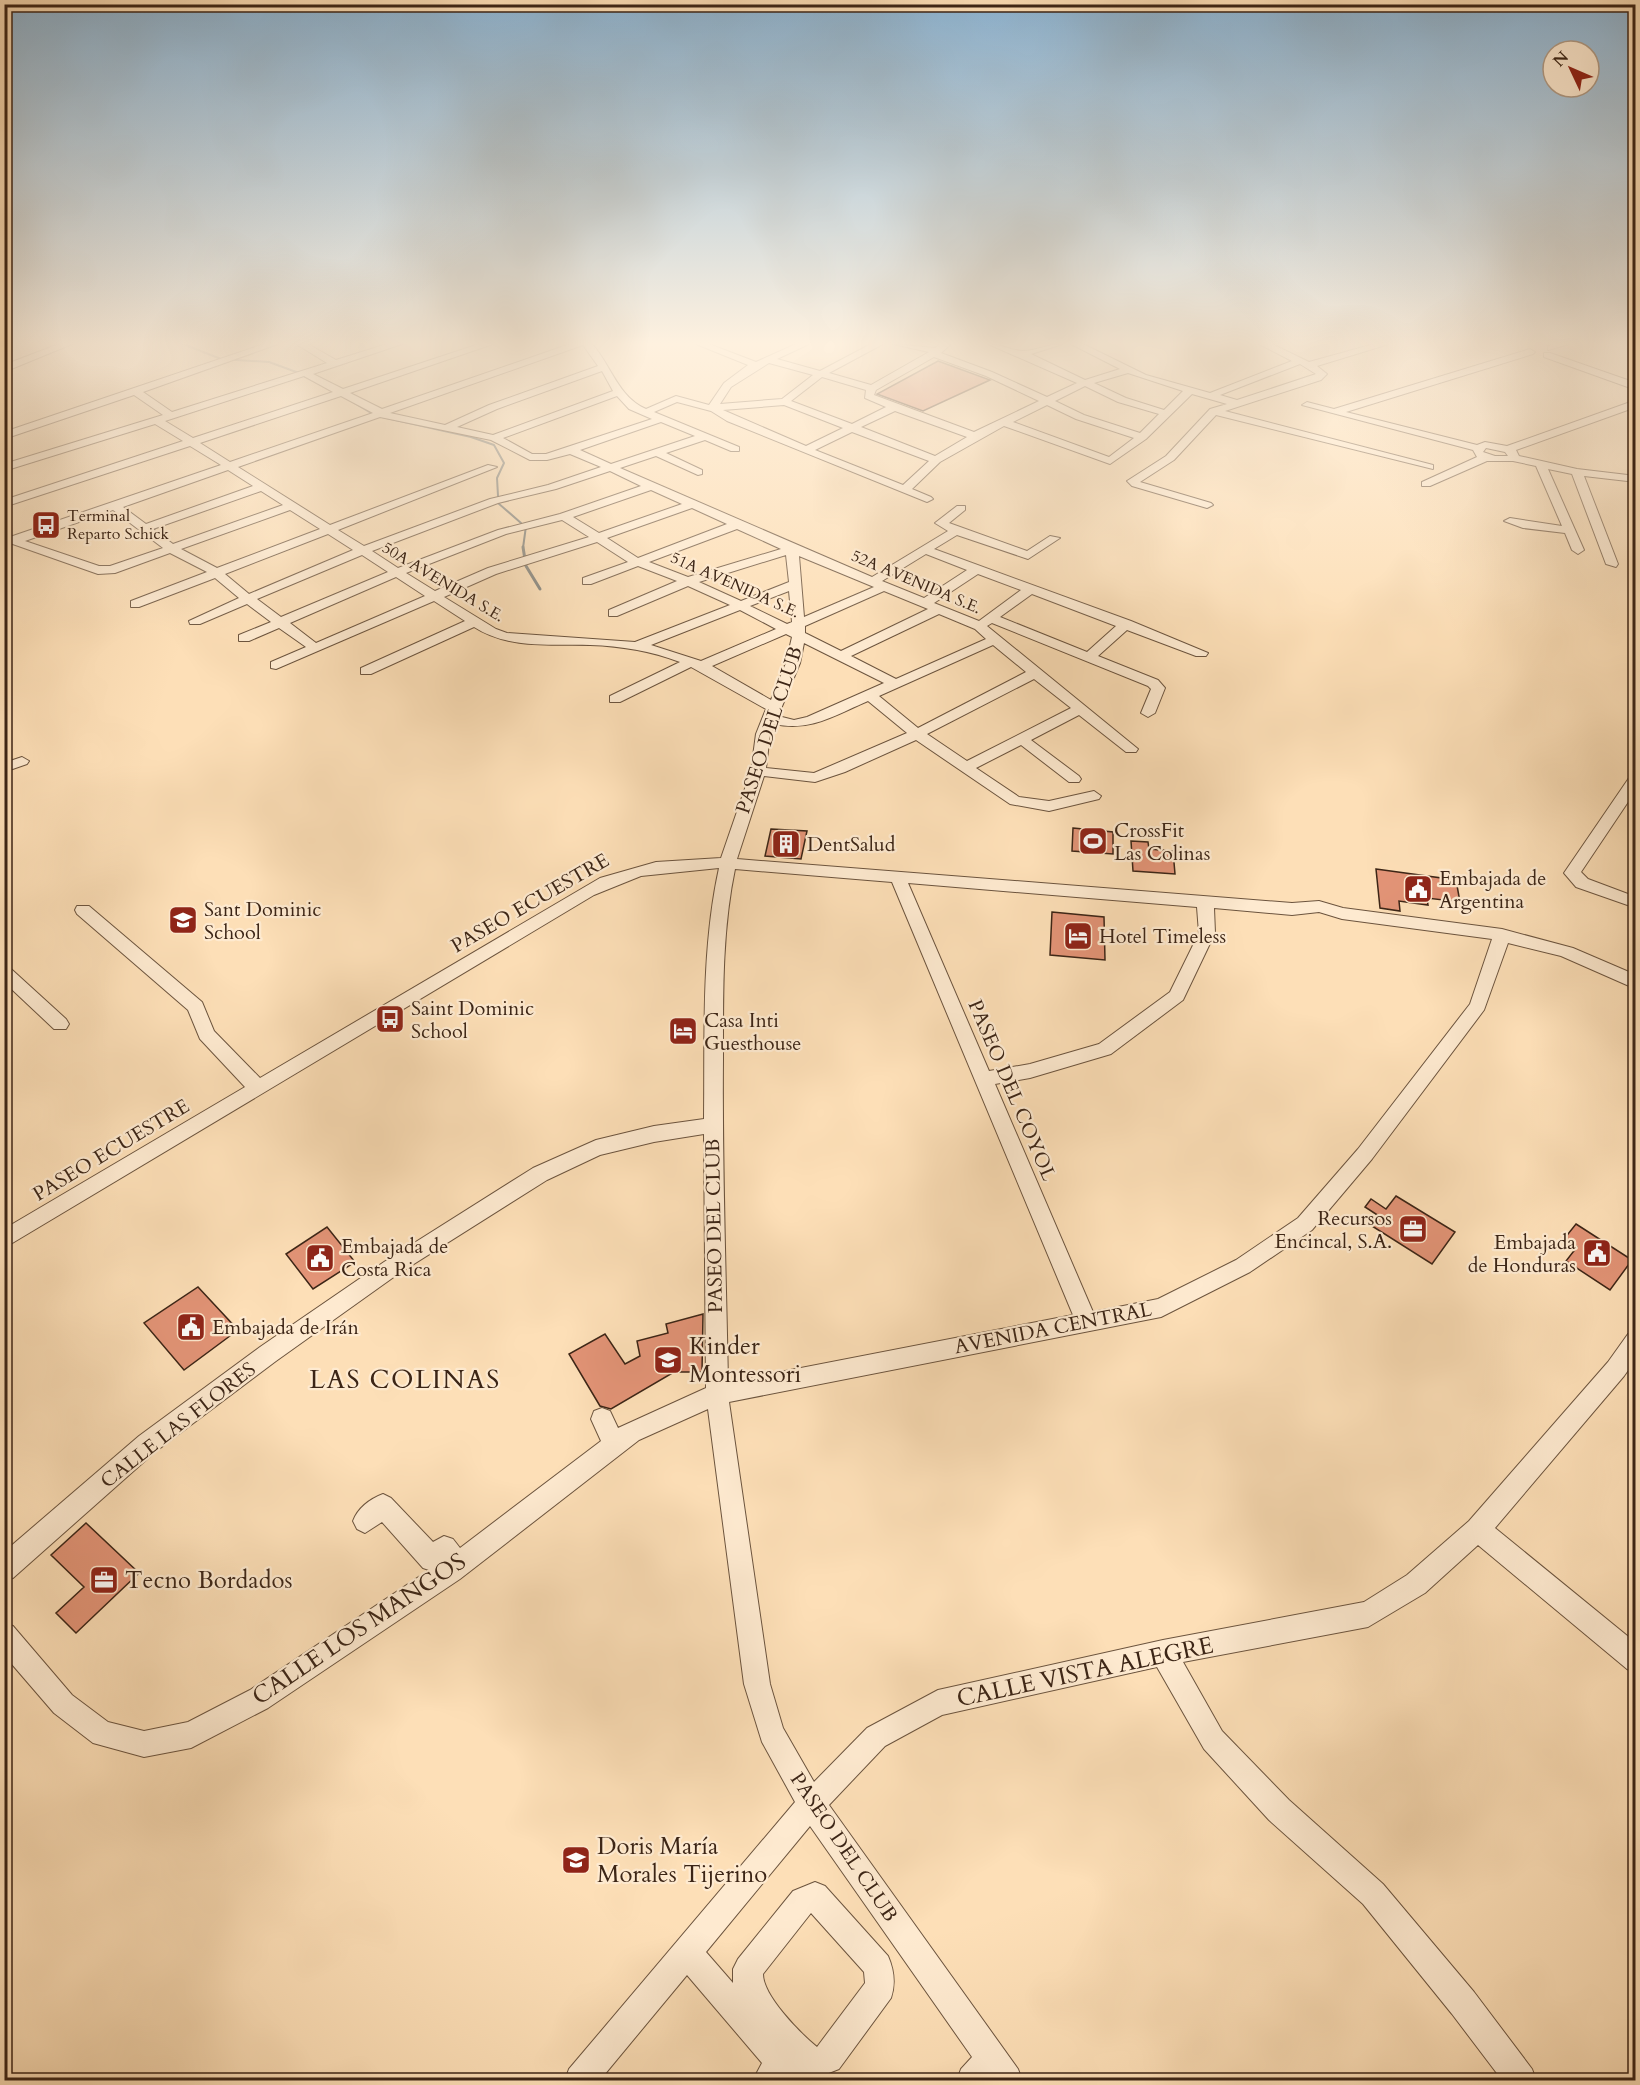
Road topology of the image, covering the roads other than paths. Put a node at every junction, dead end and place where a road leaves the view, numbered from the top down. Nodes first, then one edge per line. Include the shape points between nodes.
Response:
1 (89, 441) edge
2 (303, 441) edge
3 (500, 441) edge
4 (596, 441) edge
5 (691, 441) edge
6 (715, 441) edge
7 (786, 441) edge
8 (824, 441) edge
9 (887, 441) edge
10 (966, 441) edge
11 (1056, 441) edge
12 (1139, 441) edge
13 (1186, 441) edge
14 (1330, 441) edge
15 (1439, 441) edge
16 (1541, 441) edge
17 (190, 442) joint
18 (735, 449) dead end
19 (571, 450) junction
20 (806, 450) junction
21 (657, 453) junction
22 (1481, 453) junction
23 (1510, 454) junction
24 (936, 460) junction
25 (1540, 465) junction
26 (229, 467) junction
27 (492, 467) dead end
28 (611, 467) junction
29 (1126, 467) junction
30 (1429, 467) dead end
31 (4, 468) edge
32 (1577, 471) junction
33 (698, 472) dead end
34 (1635, 479) edge
35 (1426, 484) dead end
36 (260, 486) junction
37 (651, 486) junction
38 (905, 490) junction
39 (927, 499) dead end
40 (4, 504) edge
41 (693, 504) junction
42 (1207, 505) dead end
43 (115, 506) junction
44 (290, 506) junction
45 (961, 508) dead end
46 (564, 516) junction
47 (1510, 521) dead end
48 (739, 524) junction
49 (144, 528) junction
50 (327, 529) junction
51 (1569, 530) junction
52 (956, 531) junction
53 (600, 537) junction
54 (1054, 538) dead end
55 (9, 539) edge
56 (172, 549) junction
57 (792, 549) junction
58 (925, 550) junction
59 (1578, 550) dead end
60 (361, 551) junction
61 (635, 561) junction
62 (1612, 564) dead end
63 (977, 570) junction
64 (216, 572) junction
65 (395, 573) junction
66 (587, 581) dead end
67 (688, 581) junction
68 (880, 583) junction
69 (795, 584) junction
70 (1031, 589) junction
71 (433, 597) junction
72 (247, 598) junction
73 (925, 603) junction
74 (135, 604) dead end
75 (739, 605) junction
76 (938, 609) junction
77 (613, 613) dead end
78 (195, 621) dead end
79 (279, 622) junction
80 (473, 622) junction
81 (985, 622) junction
82 (1126, 624) junction
83 (795, 629) junction
84 (244, 638) dead end
85 (994, 640) junction
86 (637, 646) junction
87 (314, 647) junction
88 (1201, 653) dead end
89 (841, 656) junction
90 (1089, 657) junction
91 (698, 663) junction
92 (276, 665) dead end
93 (366, 671) dead end
94 (1035, 673) junction
95 (894, 683) junction
96 (869, 695) junction
97 (615, 699) dead end
98 (1080, 709) junction
99 (770, 713) junction
100 (1148, 713) dead end
101 (917, 734) junction
102 (1023, 740) junction
103 (1131, 749) dead end
104 (22, 761) dead end
105 (4, 768) edge
106 (965, 768) junction
107 (758, 771) junction
108 (1635, 778) edge
109 (1074, 779) dead end
110 (1094, 796) dead end
111 (728, 863) junction
112 (897, 875) junction
113 (1205, 901) junction
114 (1635, 903) edge
115 (83, 910) dead end
116 (1502, 935) junction
117 (4, 972) edge
118 (1635, 983) edge
119 (60, 1024) dead end
120 (982, 1079) junction
121 (259, 1089) junction
122 (713, 1125) junction
123 (4, 1240) edge
124 (1086, 1321) junction
125 (1635, 1341) edge
126 (717, 1394) junction
127 (602, 1419) dead end
128 (614, 1443) junction
129 (365, 1521) dead end
130 (1478, 1529) junction
131 (458, 1564) junction
132 (4, 1569) edge
133 (4, 1635) edge
134 (1163, 1653) junction
135 (1635, 1660) edge
136 (811, 1804) junction
137 (687, 1952) junction
138 (785, 2067) edge
139 (990, 2073) edge
140 (580, 2080) edge
141 (1521, 2080) edge

1 - 31 street
2 - 26 street
3 - 19 street via 530,457
4 - 19 street
5 - 21 street
6 - 18 street
7 - 20 street
8 - 20 street
9 - 24 street
10 - 24 street
11 - 29 street
12 - 29 street
13 - 29 street via 1170,458
14 - 30 street
15 - 22 street
16 - 23 street
17 - 26 street, 50A AVENIDA S.E.
17 - 40 street
19 - 28 street
20 - 38 street
21 - 28 street
21 - 33 street
22 - 23 street via 1485,446
22 - 35 street
23 - 25 street
24 - 38 street
25 - 32 street
25 - 51 street
26 - 36 street, 50A AVENIDA S.E.
26 - 43 street
27 - 50 street
28 - 37 street
28 - 60 street via 494,501
29 - 42 street via 1133,483
32 - 34 street
32 - 62 street
36 - 44 street, 50A AVENIDA S.E.
36 - 49 street
37 - 41 street
37 - 46 street
38 - 39 street
41 - 48 street
41 - 53 street
43 - 49 street
43 - 55 street
44 - 50 street, 50A AVENIDA S.E.
44 - 56 street
45 - 52 street via 941,523
46 - 53 street, 51A AVENIDA S.E.
46 - 65 street via 502,532
47 - 51 street
48 - 57 street
48 - 61 street
49 - 56 street
50 - 60 street, 50A AVENIDA S.E.
50 - 64 street
51 - 59 street
52 - 54 street via 1028,555
52 - 58 street
53 - 61 street, 51A AVENIDA S.E.
53 - 71 street via 492,571
55 - 56 street via 98,570 111,570
56 - 64 street
57 - 67 street
57 - 68 street, 52A AVENIDA S.E.
57 - 69 street, PASEO DEL CLUB
58 - 63 street
58 - 68 street
60 - 65 street, 50A AVENIDA S.E.
60 - 72 street
61 - 66 street
61 - 67 street, 51A AVENIDA S.E.
63 - 70 street
63 - 73 street
64 - 72 street
64 - 74 street
65 - 71 street, 50A AVENIDA S.E.
65 - 79 street
67 - 75 street, 51A AVENIDA S.E.
67 - 77 street
68 - 73 street, 52A AVENIDA S.E.
68 - 83 street
69 - 75 street
69 - 83 street, PASEO DEL CLUB
70 - 81 street
70 - 82 street
71 - 80 street, 50A AVENIDA S.E.
71 - 87 street
72 - 78 street
72 - 79 street
73 - 76 street, 52A AVENIDA S.E.
75 - 83 street, 51A AVENIDA S.E.
75 - 86 street
76 - 81 street, 52A AVENIDA S.E.
76 - 89 street
79 - 84 street
79 - 87 street
80 - 86 street, 50A AVENIDA S.E. via 514,639
80 - 93 street
81 - 85 street, 52A AVENIDA S.E.
81 - 90 street
82 - 88 street
82 - 90 street
83 - 89 street, 51A AVENIDA S.E.
83 - 91 street
83 - 99 street, PASEO DEL CLUB via 793,663
85 - 94 street, 52A AVENIDA S.E.
85 - 95 street
86 - 91 street, 50A AVENIDA S.E.
87 - 92 street
89 - 95 street, 51A AVENIDA S.E.
90 - 100 street via 1154,683 1158,688
91 - 97 street
91 - 99 street, 50A AVENIDA S.E.
94 - 98 street, 52A AVENIDA S.E.
94 - 101 street
95 - 96 street
96 - 99 street via 811,721 794,724
96 - 101 street
98 - 102 street
98 - 103 street, 52A AVENIDA S.E.
99 - 107 street, PASEO DEL CLUB
101 - 106 street
101 - 107 street via 815,778
102 - 106 street
102 - 109 street
104 - 105 street
106 - 110 street via 1015,801 1032,806
107 - 111 street, PASEO DEL CLUB
108 - 114 street via 1574,867 1573,875 1582,883
111 - 112 street, PASEO ECUESTRE
111 - 121 street, PASEO ECUESTRE via 659,866 630,871 607,881
111 - 122 street, PASEO DEL CLUB via 720,900 715,961
112 - 113 street, PASEO ECUESTRE
112 - 120 street, PASEO DEL COYOL
113 - 116 street, PASEO ECUESTRE via 1292,909 1316,916 1342,913
113 - 120 street via 1207,933 1177,996 1105,1048 1030,1071
115 - 121 street via 196,1007 206,1034
116 - 118 street, PASEO ECUESTRE via 1578,954
116 - 124 street, AVENIDA CENTRAL via 1478,1006 1365,1154 1305,1224 1243,1266 1161,1308
117 - 119 street
120 - 124 street, PASEO DEL COYOL
121 - 123 street, PASEO ECUESTRE
122 - 126 street, PASEO DEL CLUB
122 - 132 street, CALLE LAS FLORES via 596,1148 530,1180 268,1354 147,1444
124 - 126 street, AVENIDA CENTRAL
125 - 130 street, CALLE VISTA ALEGRE via 1616,1369
126 - 128 street, CALLE LOS MANGOS via 652,1421
126 - 136 street, PASEO DEL CLUB via 757,1684 771,1733
127 - 128 street
128 - 131 street, CALLE LOS MANGOS
129 - 131 street via 383,1506 432,1559 444,1548
130 - 134 street, CALLE VISTA ALEGRE via 1416,1584 1368,1614
130 - 135 street
131 - 133 street, CALLE LOS MANGOS via 259,1699 191,1735 144,1744 102,1734 63,1704
134 - 136 street, CALLE VISTA ALEGRE via 938,1703 876,1737
134 - 141 street via 1213,1740 1279,1810 1373,1894
136 - 137 street, CALLE VISTA ALEGRE
136 - 139 street, PASEO DEL CLUB
137 - 138 street
137 - 140 street, CALLE VISTA ALEGRE
138 - 138 street via 828,2058 880,1987 878,1966 815,1896 803,1901 748,1968 746,1979

